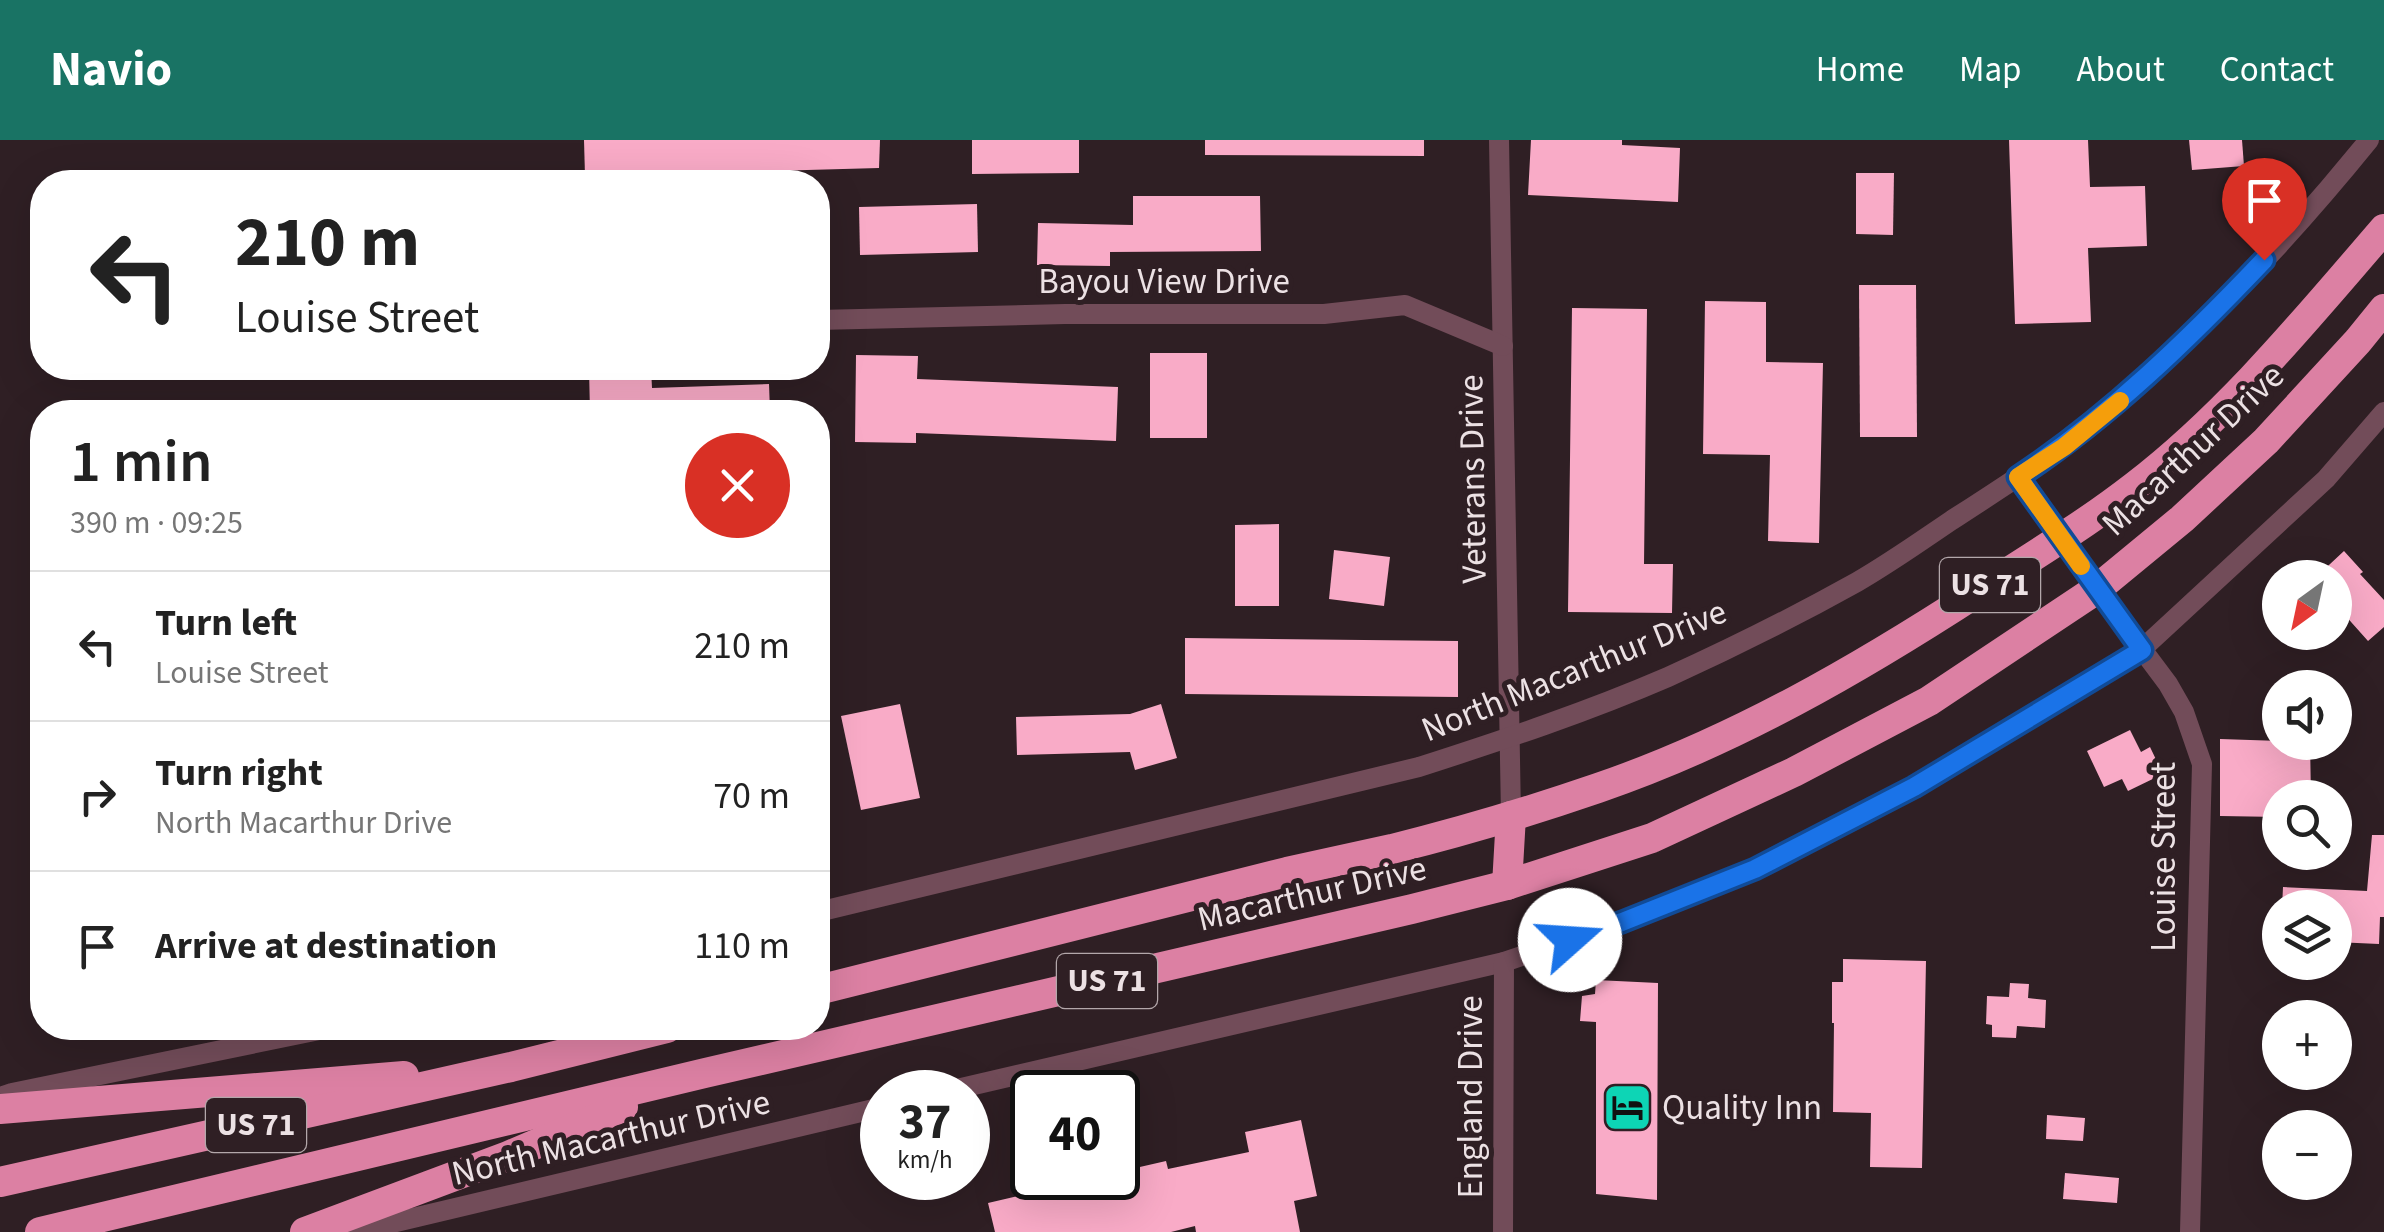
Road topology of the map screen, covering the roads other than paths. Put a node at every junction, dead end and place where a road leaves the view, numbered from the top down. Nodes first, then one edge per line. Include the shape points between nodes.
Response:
1 (1499, 140) edge
2 (2369, 140) edge
3 (2384, 229) edge
4 (2384, 309) edge
5 (830, 320) edge
6 (1502, 346) junction
7 (2384, 412) edge
8 (2018, 477) junction
9 (2063, 537) junction
10 (2096, 589) junction
11 (2142, 650) junction
12 (1509, 738) junction
13 (1511, 816) junction
14 (1507, 885) junction
15 (830, 909) edge
16 (1504, 962) junction
17 (830, 987) edge
18 (270, 1040) edge
19 (618, 1040) edge
20 (512, 1066) junction
21 (705, 1073) junction
22 (990, 1081) edge
23 (0, 1097) edge
24 (0, 1109) edge
25 (860, 1112) edge
26 (0, 1182) edge
27 (40, 1232) edge
28 (305, 1232) edge
29 (354, 1232) edge
30 (1503, 1232) edge
31 (2190, 1232) edge

1 - 6 street, Veterans Drive
2 - 8 street, North Macarthur Drive via 2174,352 2073,440
3 - 9 highway, Macarthur Drive / US 71 via 2222,410 2138,485
4 - 10 highway, Macarthur Drive / US 71 via 2266,441
5 - 6 street, Bayou View Drive via 1324,314 1405,304
6 - 12 street, Veterans Drive
7 - 11 street via 2326,479
8 - 9 street, Louise Street
8 - 12 street, North Macarthur Drive via 1902,555 1740,643
9 - 10 street, Louise Street
9 - 13 highway, Macarthur Drive / US 71 via 1804,698 1601,787
10 - 11 street, Louise Street
10 - 14 highway, Macarthur Drive / US 71 via 1930,701 1794,772 1652,838
11 - 16 street via 1914,787 1755,869
11 - 31 street, Louise Street via 2184,712 2202,764
12 - 13 street, Veterans Drive
12 - 15 street, North Macarthur Drive via 1312,795
13 - 14 highway
13 - 17 highway, Macarthur Drive / US 71
14 - 21 highway, Macarthur Drive / US 71
16 - 22 street
16 - 30 street, England Drive
18 - 23 street
19 - 20 highway, US 71
20 - 24 highway
20 - 26 highway, US 71
21 - 27 highway, Macarthur Drive / US 71
21 - 28 highway
25 - 29 street, North Macarthur Drive

